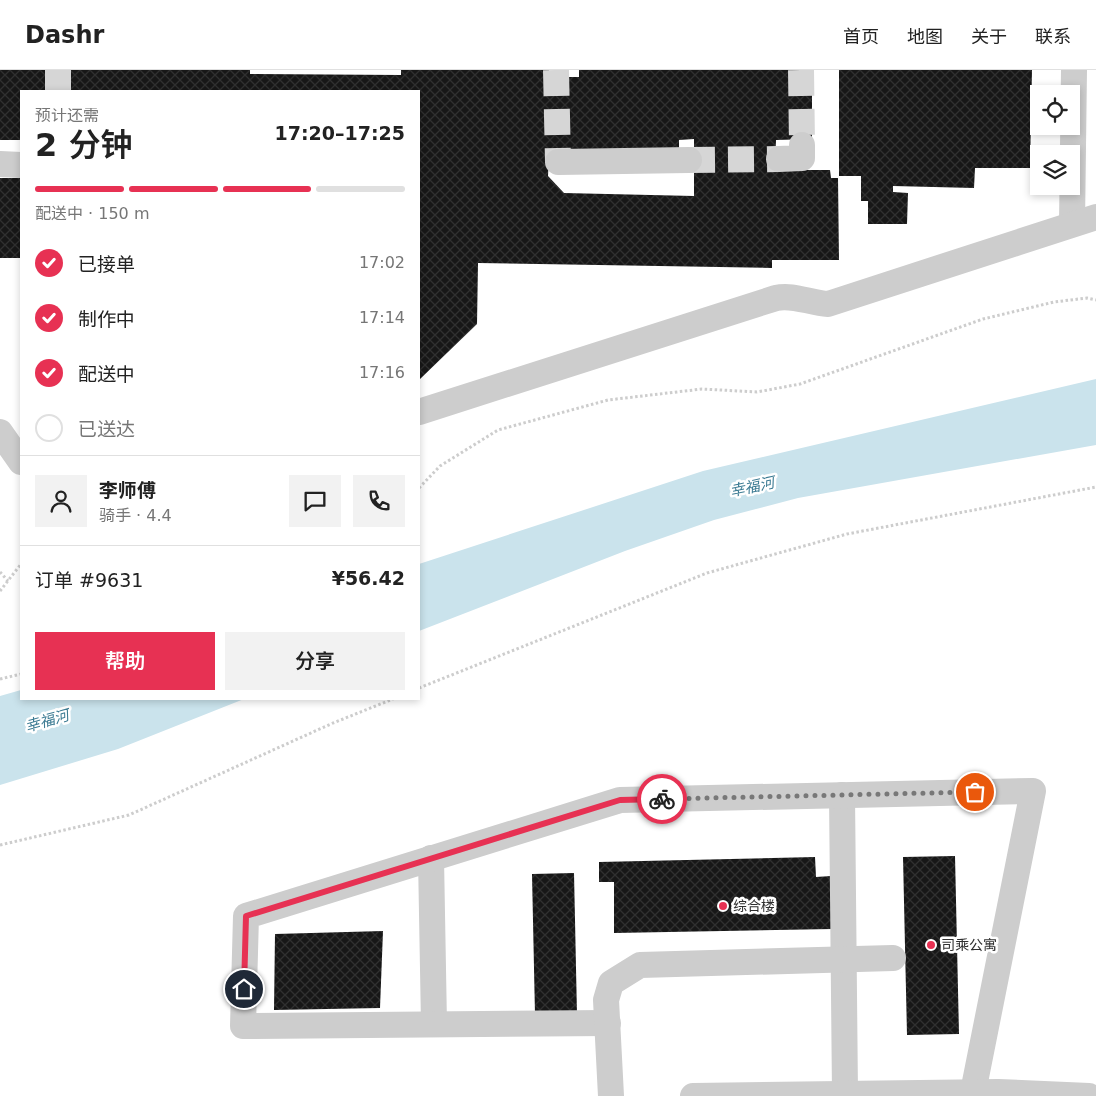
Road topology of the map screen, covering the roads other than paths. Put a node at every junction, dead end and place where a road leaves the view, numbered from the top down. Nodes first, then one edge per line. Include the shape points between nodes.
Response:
1 (1074, 70) edge
2 (802, 145) tunnel mouth
3 (779, 159) tunnel mouth
4 (689, 160) tunnel mouth
5 (558, 162) dead end
6 (0, 164) edge
7 (20, 165) edge
8 (1084, 221) edge
9 (420, 412) edge
10 (0, 432) edge
11 (20, 462) edge
12 (842, 795) junction
13 (431, 858) junction
14 (893, 958) dead end
15 (844, 959) junction
16 (608, 1022) junction
17 (434, 1024) junction
18 (846, 1094) junction
19 (957, 1094) edge
20 (611, 1096) edge
21 (693, 1096) edge
22 (1089, 1096) edge

1 - 8 street
2 - 3 street via 802,158
4 - 5 street
6 - 7 street
8 - 9 street via 828,304 788,296 776,298
10 - 11 street
12 - 13 street via 620,800
12 - 15 street
12 - 19 street via 1033,791
13 - 17 street
13 - 17 street via 246,916 243,1026
14 - 15 street
15 - 16 street via 640,965 611,983 606,1000
15 - 18 street
16 - 17 street
16 - 20 street
18 - 19 street
18 - 21 street
19 - 22 street via 998,1092

